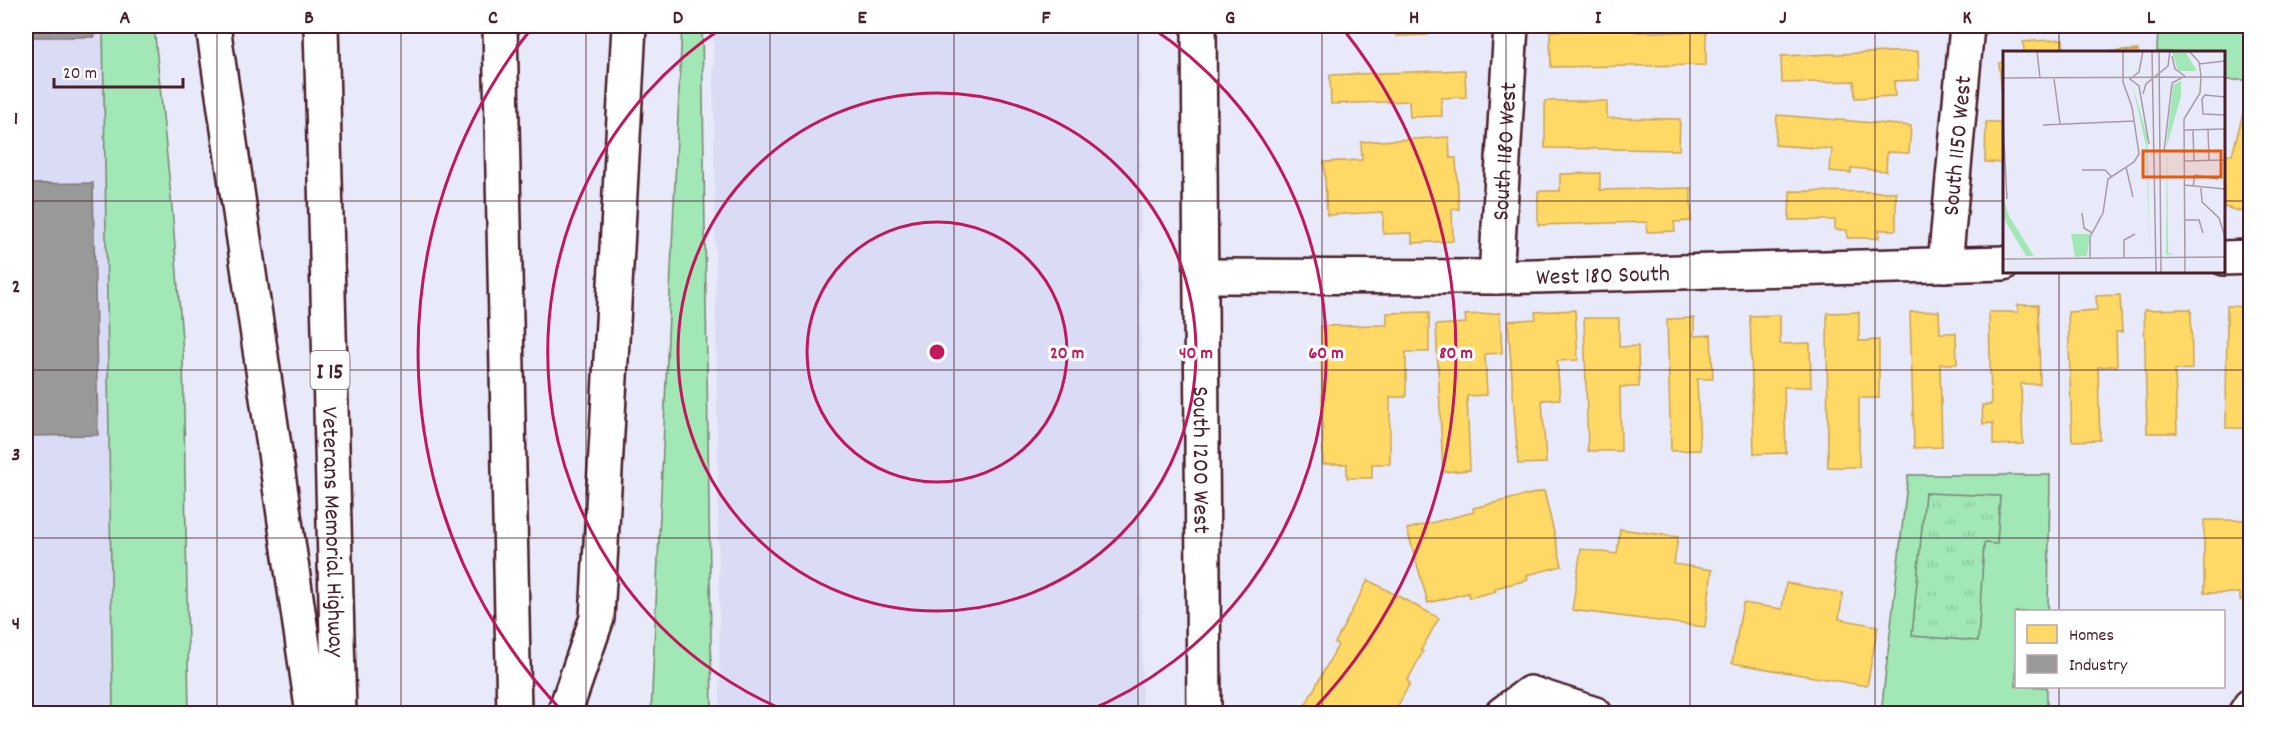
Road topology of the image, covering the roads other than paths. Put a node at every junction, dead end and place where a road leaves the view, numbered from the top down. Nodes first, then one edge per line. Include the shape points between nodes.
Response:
1 (213, 26) edge
2 (321, 26) edge
3 (500, 26) edge
4 (629, 26) edge
5 (1199, 26) edge
6 (1511, 26) edge
7 (1967, 26) edge
8 (2250, 257) edge
9 (2225, 258) edge
10 (2003, 263) edge
11 (1945, 265) junction
12 (1201, 276) junction
13 (1496, 277) junction
14 (2250, 706) edge
15 (313, 714) edge
16 (339, 714) edge
17 (514, 714) edge
18 (564, 714) edge
19 (1204, 714) edge
20 (1502, 714) edge
21 (1595, 714) edge
22 (2245, 714) edge

1 - 15 main road
2 - 16 main road, Veterans Memorial Highway / I 15
3 - 17 main road
4 - 18 main road via 597,618
5 - 12 main road, South 1200 West
6 - 13 main road, South 1180 West
7 - 11 main road, South 1150 West
8 - 9 main road
10 - 11 main road, West 180 South
11 - 13 main road, West 180 South
12 - 13 main road, West 180 South
12 - 19 main road, South 1200 West
14 - 22 main road
20 - 21 main road via 1530,693

